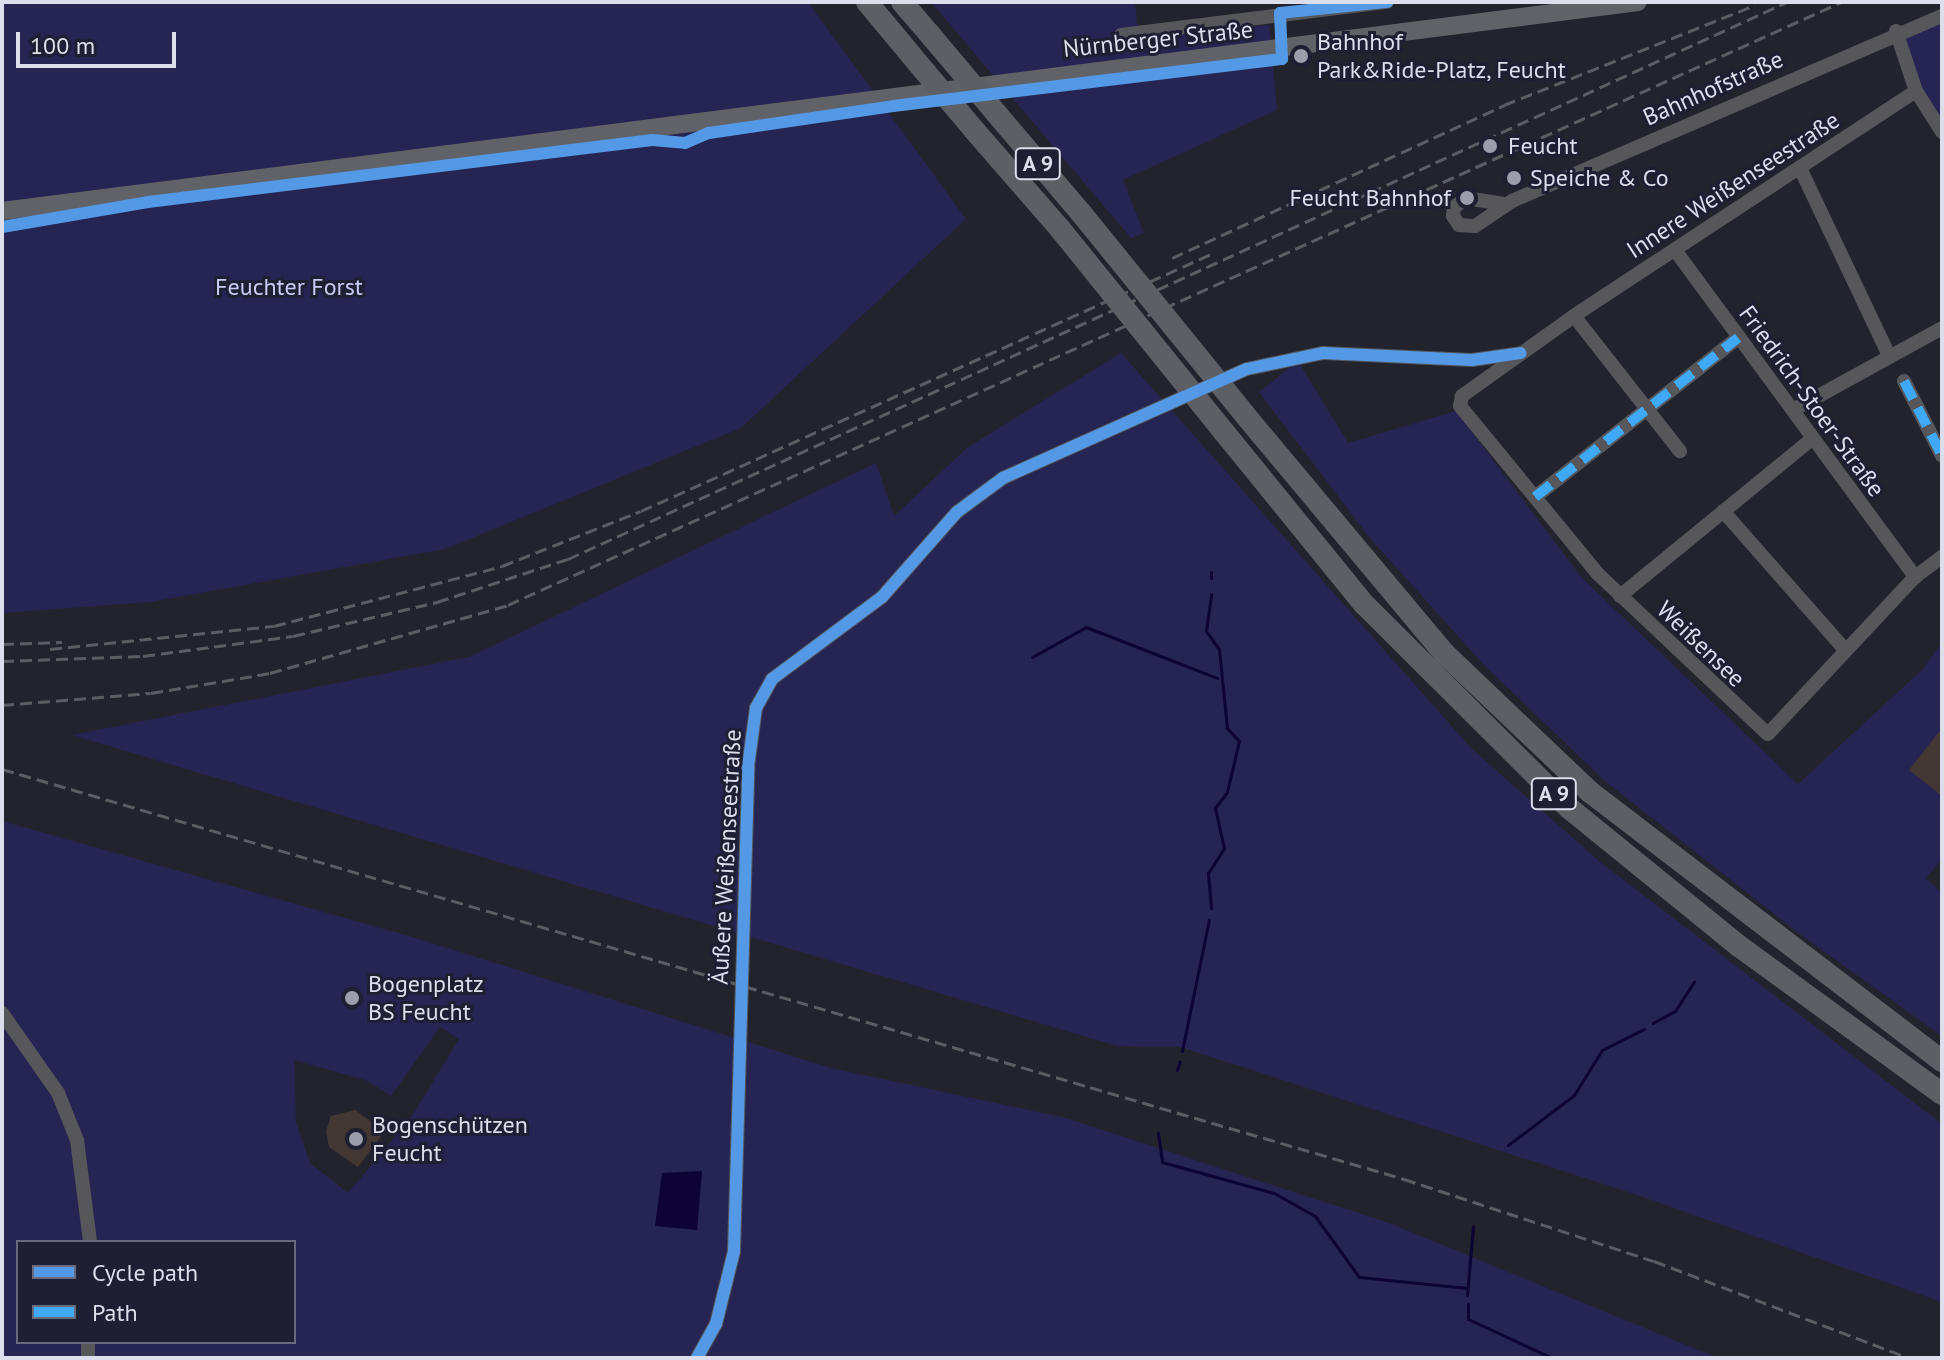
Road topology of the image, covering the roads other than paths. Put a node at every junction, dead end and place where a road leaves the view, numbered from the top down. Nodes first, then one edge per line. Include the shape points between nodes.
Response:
1 (867, 2) edge
2 (902, 2) edge
3 (1387, 2) edge
4 (1638, 2) edge
5 (1942, 16) edge
6 (1896, 31) junction
7 (1121, 35) dead end
8 (1916, 91) junction
9 (1942, 132) edge
10 (1800, 168) junction
11 (1504, 204) dead end
12 (2, 211) edge
13 (1675, 250) junction
14 (1574, 316) junction
15 (1942, 328) edge
16 (1738, 338) junction
17 (1521, 353) junction
18 (1888, 353) junction
19 (1904, 381) dead end
20 (1645, 404) junction
21 (1793, 410) junction
22 (1812, 439) junction
23 (1680, 451) dead end
24 (1942, 456) edge
25 (1535, 497) junction
26 (1723, 511) junction
27 (1942, 557) edge
28 (1915, 577) junction
29 (1620, 596) junction
30 (1846, 651) junction
31 (2, 1013) edge
32 (1942, 1061) edge
33 (1942, 1094) edge
34 (90, 1240) edge
35 (697, 1358) edge

1 - 33 highway, A 9, bridge via 1061,230 1364,604 1537,778 1655,881
2 - 32 highway, A 9, bridge via 1081,213 1380,583 1546,751 1671,858
3 - 7 street
4 - 12 main road, Nürnberger Straße
5 - 6 street, Bahnhofstraße
6 - 8 street
6 - 11 street, Bahnhofstraße
8 - 9 street
8 - 10 street, Innere Weißenseestraße
10 - 13 street, Innere Weißenseestraße
10 - 18 street
13 - 14 street, Innere Weißenseestraße
13 - 16 street, Friedrich-Stoer-Straße
14 - 17 street, Innere Weißenseestraße
14 - 20 street
15 - 18 street
16 - 20 street
16 - 21 street, Friedrich-Stoer-Straße
17 - 25 street, Innere Weißenseestraße via 1462,396 1460,406
17 - 35 street, Äußere Weißenseestraße via 1472,360 1323,353 1247,369 1003,478 957,512 882,597 772,679 756,708 748,767 734,1251 716,1324
18 - 21 street
19 - 24 street
20 - 23 street
20 - 25 street
21 - 22 street, Friedrich-Stoer-Straße
22 - 26 street, Weißensee
22 - 28 street, Friedrich-Stoer-Straße
25 - 29 street, Innere Weißenseestraße
26 - 29 street, Weißensee
26 - 30 street
27 - 28 street, Weißensee
28 - 30 street, Weißensee
29 - 30 street, Weißensee via 1768,734
31 - 34 street via 58,1093 77,1140

